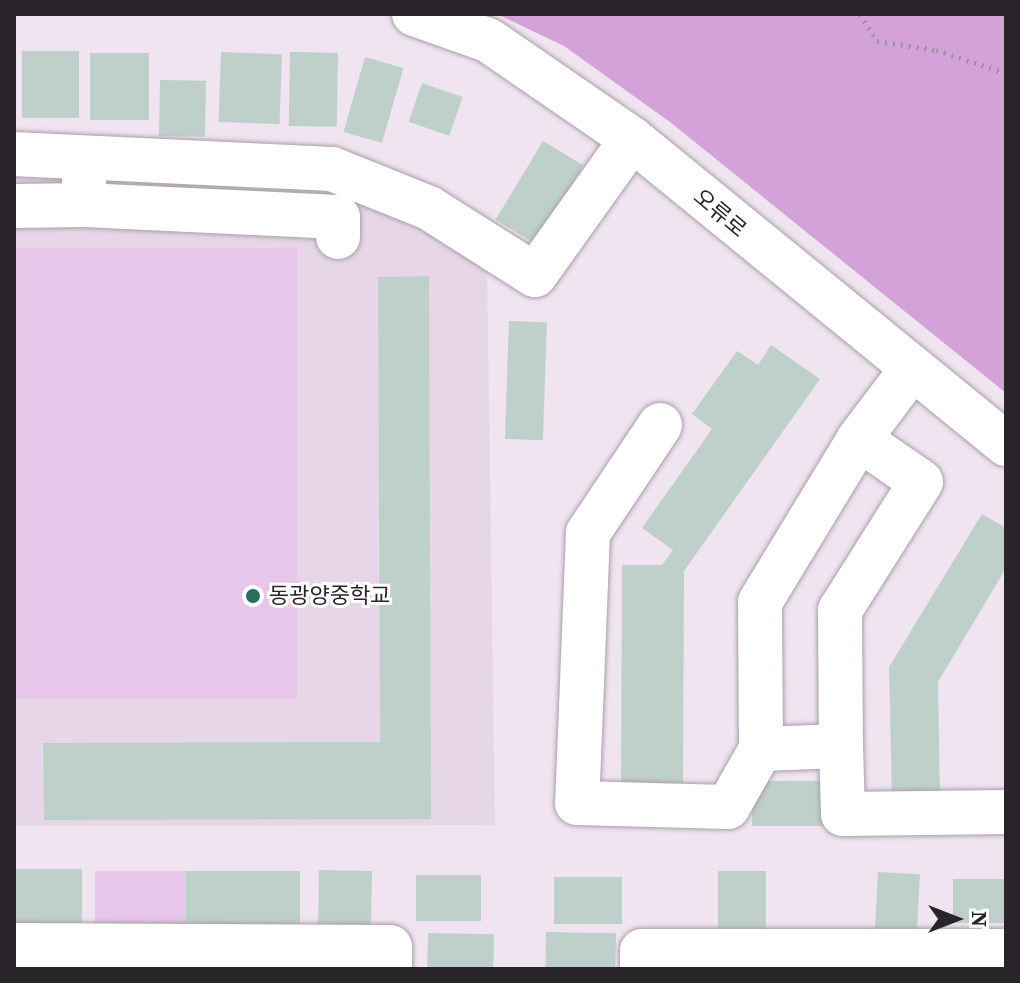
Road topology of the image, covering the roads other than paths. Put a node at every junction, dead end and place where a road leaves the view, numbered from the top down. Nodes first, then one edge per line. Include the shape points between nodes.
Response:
1 (414, 14) edge
2 (632, 139) junction
3 (14, 154) edge
4 (84, 155) junction
5 (84, 205) junction
6 (14, 206) edge
7 (338, 237) dead end
8 (911, 370) junction
9 (660, 425) dead end
10 (859, 439) junction
11 (1006, 444) edge
12 (841, 746) junction
13 (761, 749) junction
14 (1006, 812) edge
15 (14, 945) edge
16 (1006, 951) edge
17 (390, 969) edge
18 (642, 969) edge

1 - 2 street, 오류로 via 488,40
2 - 4 street via 535,275 429,208 332,169
2 - 8 street, 오류로
3 - 4 street
4 - 5 street
5 - 6 street
5 - 7 street via 338,217
8 - 10 street
8 - 11 street, 오류로
9 - 13 street via 588,533 577,803 728,807
10 - 12 street via 921,482 840,610
10 - 13 street via 760,602
12 - 13 street
12 - 14 street via 843,814
15 - 17 street via 390,947
16 - 18 street via 642,951

